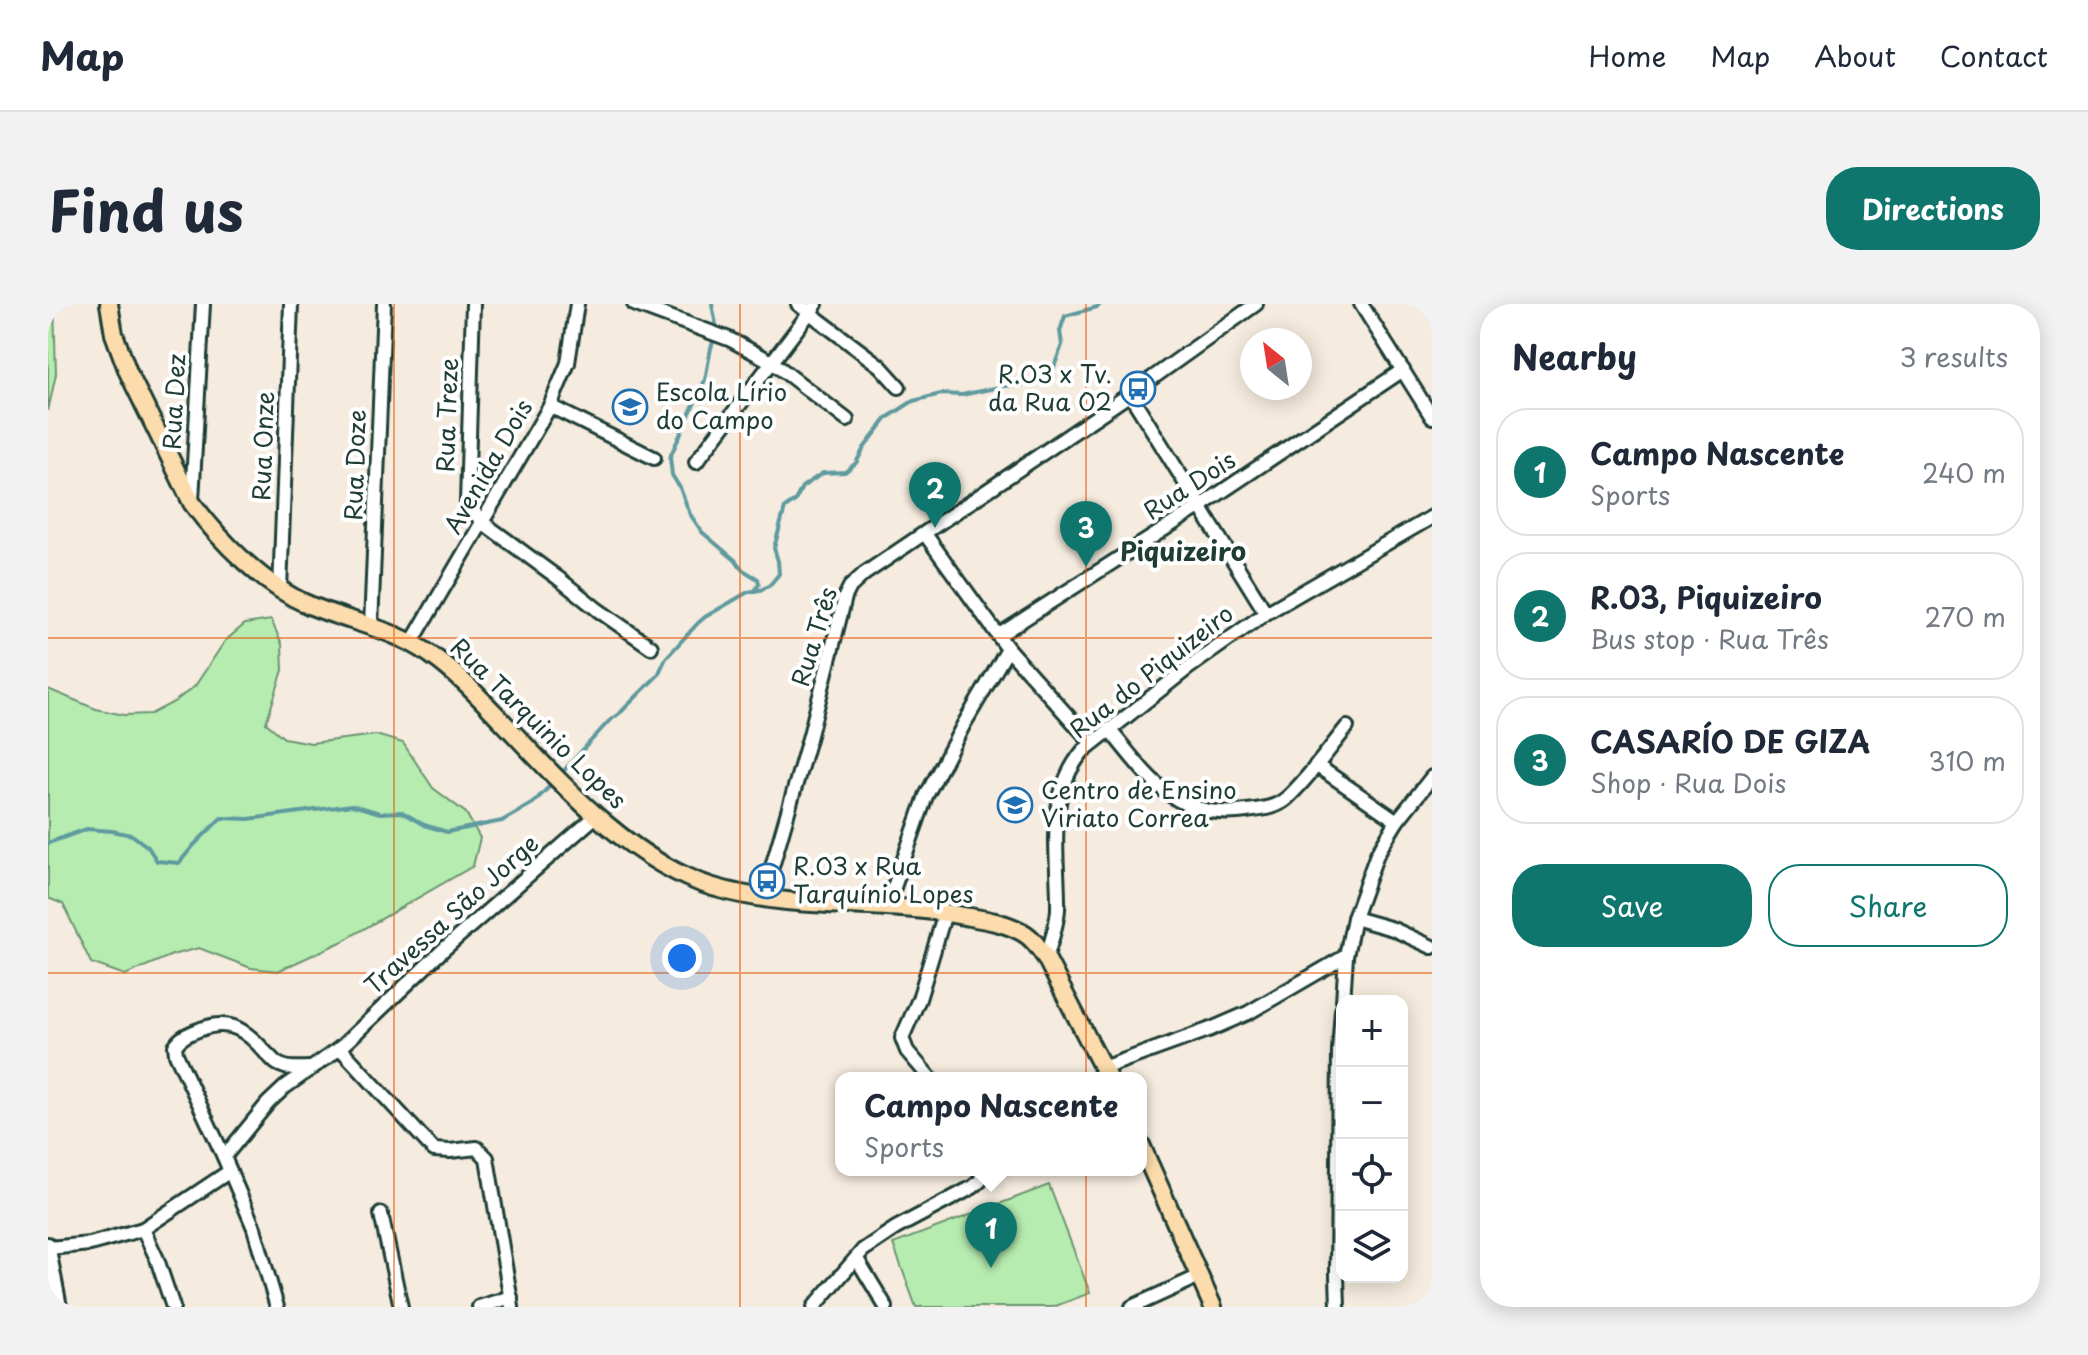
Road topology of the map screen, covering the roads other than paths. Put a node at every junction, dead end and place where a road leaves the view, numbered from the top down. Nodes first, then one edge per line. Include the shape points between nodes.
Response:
1 (109, 304) edge
2 (203, 304) edge
3 (291, 304) edge
4 (384, 304) edge
5 (473, 304) edge
6 (577, 304) edge
7 (634, 304) edge
8 (798, 304) edge
9 (1256, 304) edge
10 (1361, 304) edge
11 (812, 308) edge
12 (772, 362) junction
13 (1403, 370) junction
14 (899, 387) dead end
15 (1432, 390) edge
16 (1130, 394) junction
17 (1421, 399) junction
18 (550, 406) junction
19 (1432, 417) edge
20 (847, 420) dead end
21 (654, 458) dead end
22 (696, 462) dead end
23 (192, 503) junction
24 (1199, 507) junction
25 (1432, 517) edge
26 (482, 522) junction
27 (925, 534) junction
28 (280, 590) junction
29 (1266, 613) junction
30 (371, 627) junction
31 (999, 635) junction
32 (412, 642) junction
33 (651, 647) dead end
34 (1008, 649) junction
35 (1347, 727) dead end
36 (1109, 729) junction
37 (1092, 743) junction
38 (1316, 765) junction
39 (1432, 777) edge
40 (596, 816) junction
41 (1397, 821) junction
42 (763, 898) junction
43 (887, 907) junction
44 (945, 913) junction
45 (1354, 918) junction
46 (1432, 947) edge
47 (1346, 956) junction
48 (1046, 958) junction
49 (1343, 995) edge
50 (340, 1048) junction
51 (1340, 1067) edge
52 (314, 1068) junction
53 (925, 1072) edge
54 (1105, 1072) edge
55 (1108, 1072) edge
56 (224, 1157) junction
57 (1147, 1158) edge
58 (230, 1171) junction
59 (982, 1176) edge
60 (381, 1214) dead end
61 (143, 1229) junction
62 (49, 1246) edge
63 (857, 1259) junction
64 (1200, 1276) junction
65 (512, 1302) edge
66 (60, 1307) edge
67 (173, 1307) edge
68 (277, 1307) edge
69 (401, 1307) edge
70 (479, 1307) edge
71 (814, 1307) edge
72 (886, 1307) edge
73 (1132, 1307) edge
74 (1213, 1307) edge
75 (1338, 1307) edge

1 - 23 main road, Rua Tarquinio Lopes via 124,361
2 - 23 street, Rua Dez
3 - 28 street, Rua Onze
4 - 30 street, Rua Doze
5 - 26 street, Rua Treze via 467,503
6 - 18 street, Avenida Dois via 568,363
7 - 12 street via 723,337
8 - 11 street
9 - 16 street, Rua Três
10 - 13 street
11 - 12 street
11 - 14 street
12 - 20 street
12 - 22 street
13 - 17 street
13 - 24 street, Rua Dois
15 - 17 street
16 - 24 street
16 - 27 street, Rua Três
17 - 19 street
18 - 21 street
18 - 26 street, Avenida Dois
23 - 28 main road, Rua Tarquinio Lopes
24 - 29 street
24 - 31 street, Rua Dois
25 - 29 street, Rua do Piquizeiro
26 - 32 street, Avenida Dois
26 - 33 street
27 - 31 street
27 - 42 street, Rua Três via 857,579 845,597
28 - 30 main road, Rua Tarquinio Lopes
29 - 36 street, Rua do Piquizeiro
30 - 32 main road, Rua Tarquinio Lopes
31 - 34 street
32 - 40 main road, Rua Tarquinio Lopes via 479,697
34 - 37 street
34 - 43 street via 926,796
35 - 38 street
36 - 37 street, Rua do Piquizeiro
36 - 38 street via 1160,787 1201,811 1228,814 1267,808 1286,798
37 - 48 street, Rua do Piquizeiro via 1074,761 1059,802 1054,841 1058,913
38 - 41 street
39 - 41 street
40 - 42 main road, Rua Tarquinio Lopes via 688,878
40 - 50 street, Travessa São Jorge
41 - 45 street via 1377,854
42 - 43 main road, Rua Tarquinio Lopes
43 - 44 main road, Rua Tarquinio Lopes
44 - 48 main road, Rua Tarquinio Lopes via 1012,928 1035,942
44 - 53 street via 902,1038
45 - 46 street
45 - 47 street
47 - 49 street
47 - 55 street via 1248,1013
48 - 54 main road, Rua Tarquinio Lopes
50 - 52 street, Travessa São Jorge
50 - 65 street via 434,1150 477,1148 487,1158
51 - 75 street
52 - 56 street, Travessa São Jorge via 268,1103
52 - 56 street via 277,1064 238,1028 215,1025 180,1039 176,1054
56 - 58 street
57 - 64 main road
58 - 61 street
58 - 68 street via 254,1228
59 - 63 street via 973,1187 896,1228
60 - 69 street
61 - 62 street via 90,1244
61 - 67 street
62 - 66 street
63 - 71 street
63 - 72 street
64 - 73 street
64 - 74 main road
65 - 70 street

